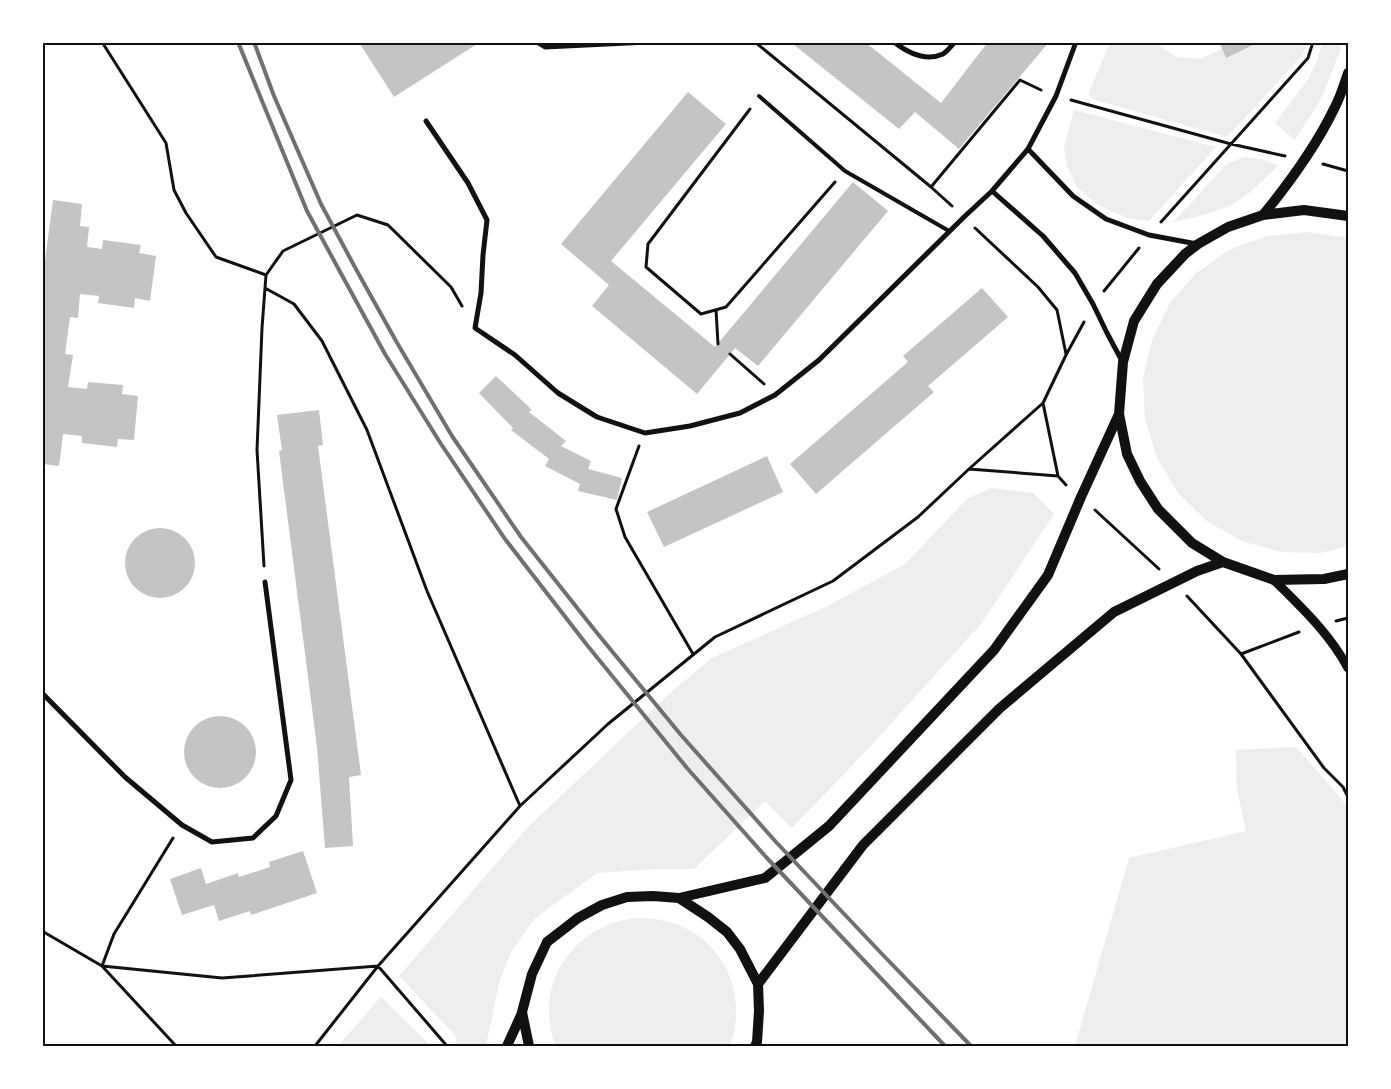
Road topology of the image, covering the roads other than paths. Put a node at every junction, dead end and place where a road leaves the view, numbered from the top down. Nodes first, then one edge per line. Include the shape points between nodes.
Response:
1 (537, 42) edge
2 (648, 42) edge
3 (894, 42) edge
4 (955, 42) edge
5 (1076, 42) edge
6 (1348, 73) edge
7 (759, 96) road end
8 (426, 121) dead end
9 (1028, 149) junction
10 (992, 191) junction
11 (1263, 215) junction
12 (1348, 216) edge
13 (949, 231) junction
14 (1198, 244) junction
15 (1123, 362) junction
16 (1120, 414) junction
17 (1223, 562) junction
18 (1348, 574) edge
19 (1274, 580) junction
20 (265, 582) road end
21 (1348, 668) edge
22 (42, 693) edge
23 (679, 898) junction
24 (758, 984) junction
25 (522, 1012) junction
26 (507, 1046) edge
27 (529, 1046) edge
28 (755, 1046) edge

1 - 2 street via 545,47
3 - 4 street via 906,51 925,57 944,54
5 - 9 street via 1056,96
6 - 11 main road via 1335,108 1320,135
7 - 13 lane via 845,171
8 - 13 street via 468,183 487,220 475,328 515,355 558,392 597,417 645,433 740,413 775,395 820,360
9 - 10 street
9 - 14 street via 1073,196 1106,219 1149,235
10 - 13 street
10 - 15 street via 1043,236 1075,273
11 - 12 main road via 1304,210
11 - 14 main road via 1228,227
14 - 15 main road via 1157,284 1134,321
15 - 16 main road
16 - 17 main road via 1128,454 1158,509 1192,543
16 - 23 main road via 1048,575 994,650 829,826 765,878
17 - 19 main road
17 - 24 main road via 1197,571 1114,612 1000,708 863,845
18 - 19 main road via 1324,579
19 - 21 street via 1318,625 1338,649
20 - 22 street via 291,780 276,816 253,838 212,842 182,825 126,777
23 - 24 main road via 727,932
23 - 25 main road via 627,896 578,918 547,942 532,974
24 - 28 main road
25 - 26 main road
25 - 27 main road

